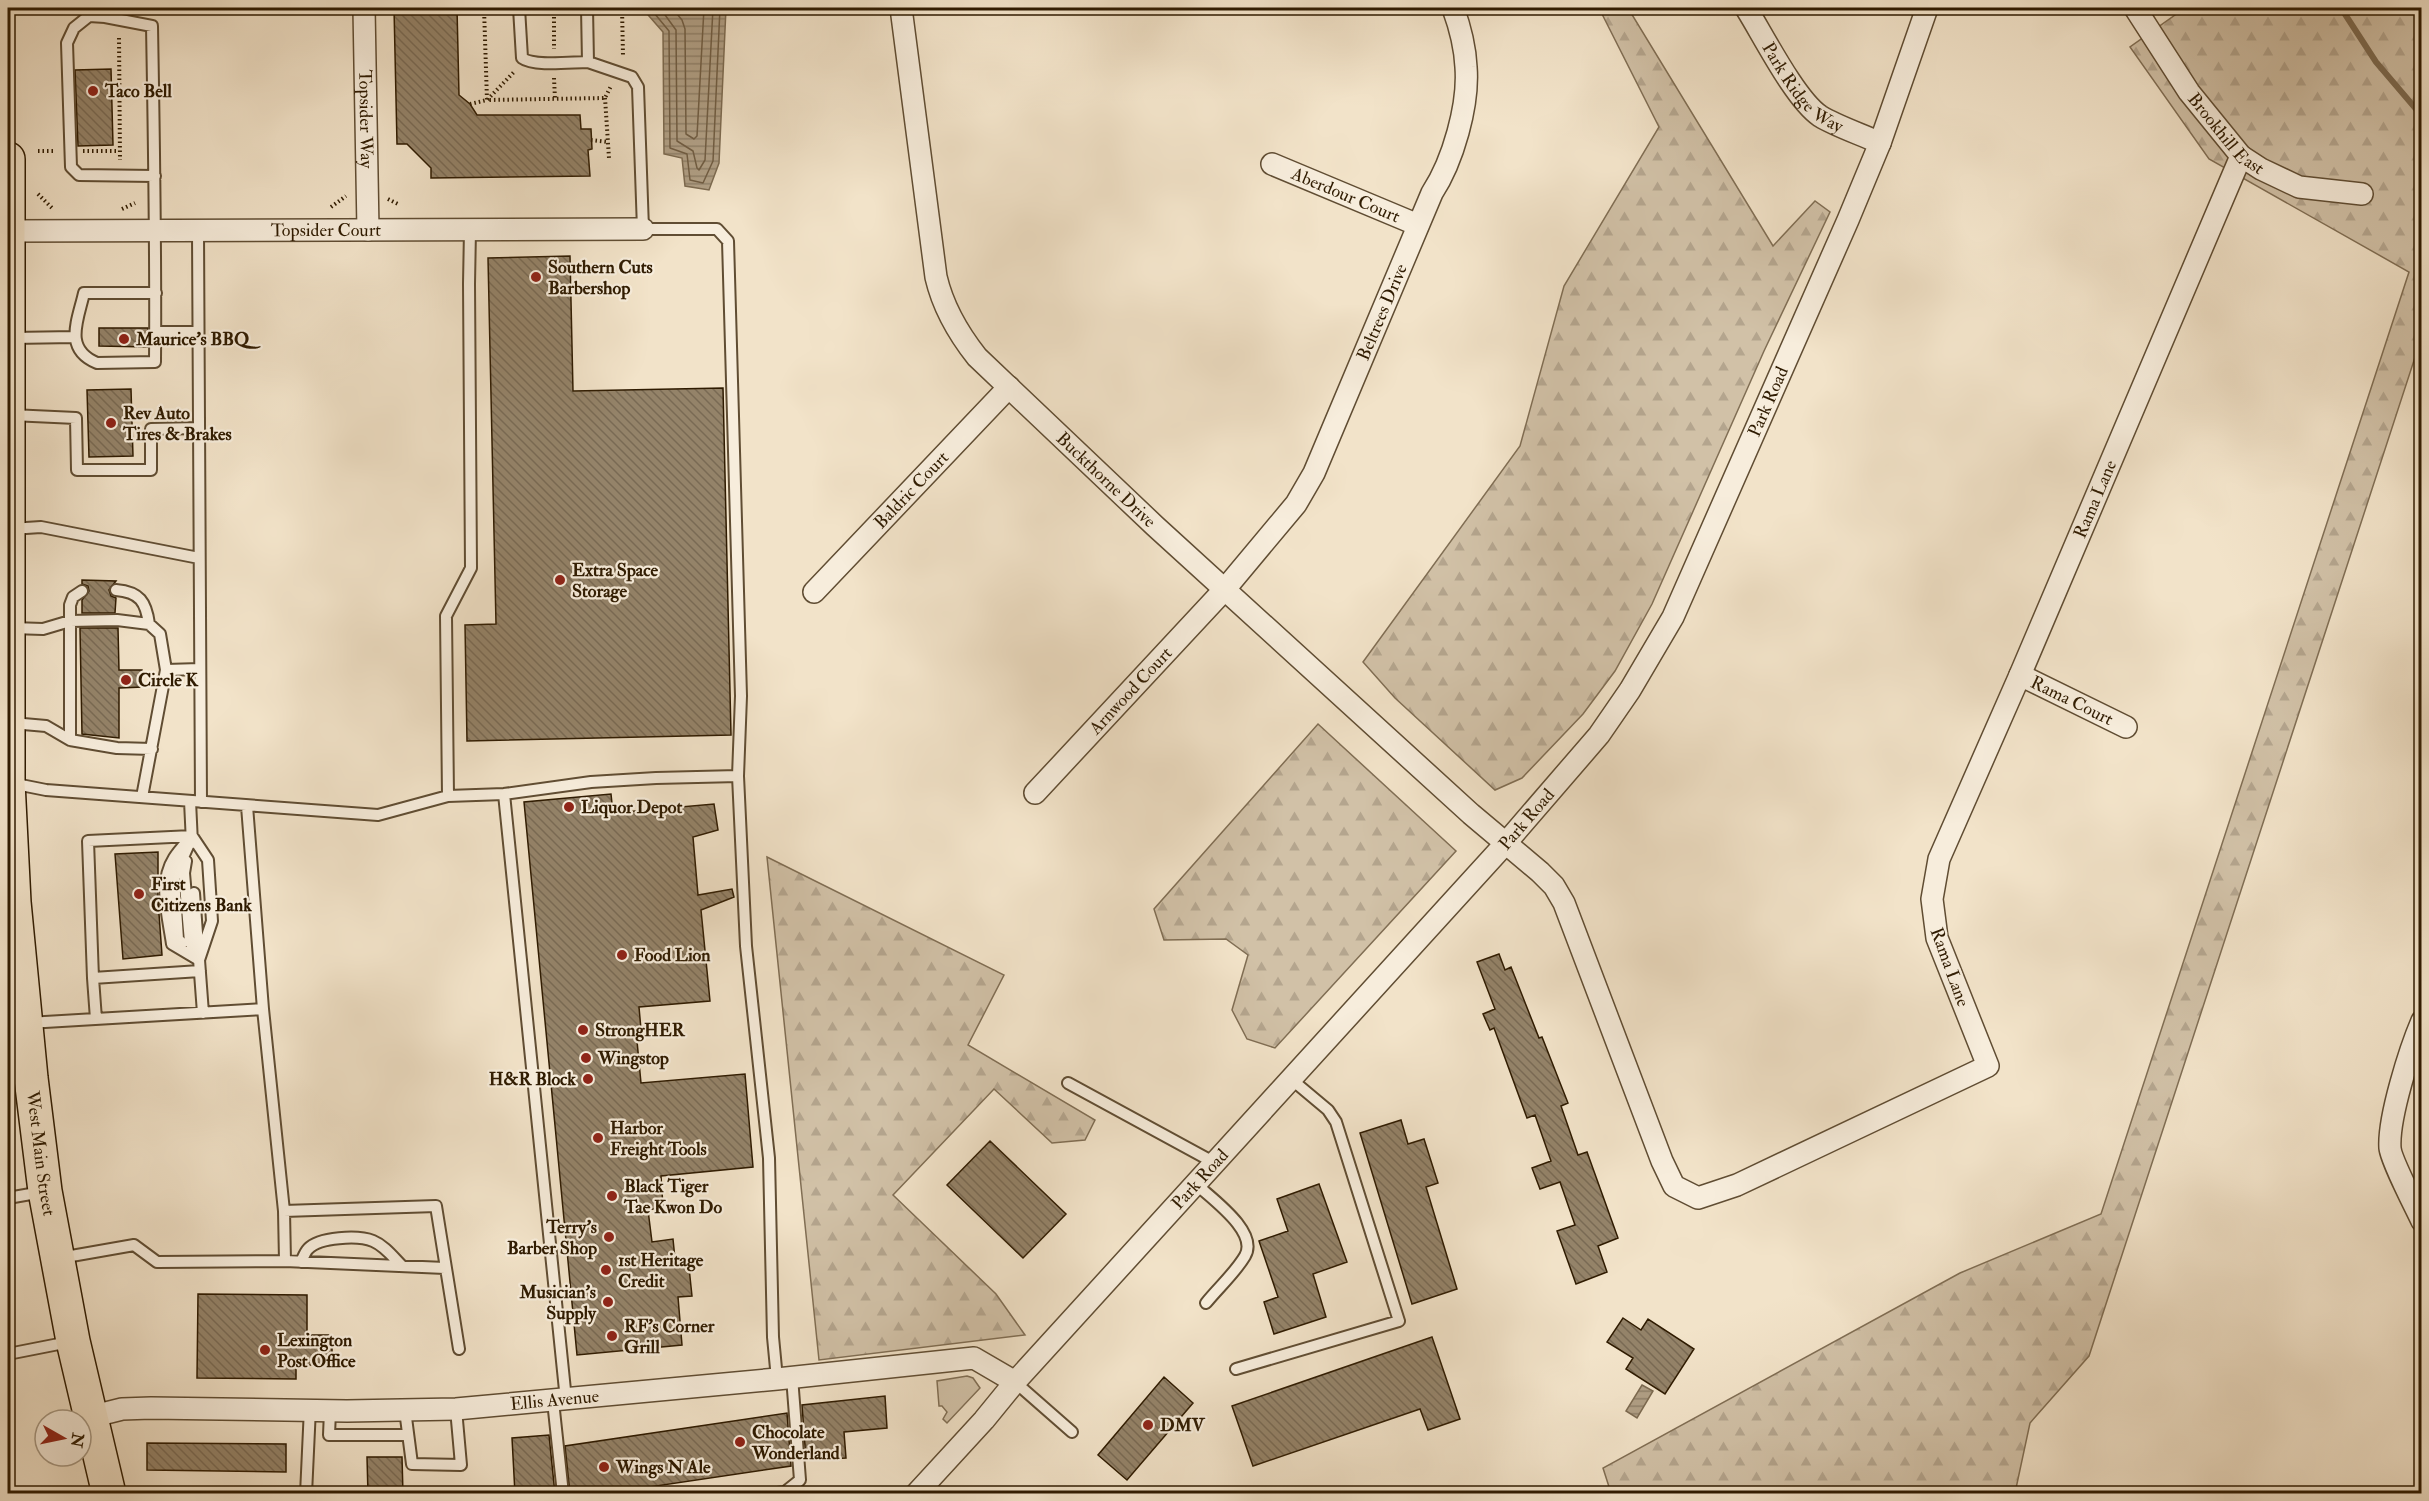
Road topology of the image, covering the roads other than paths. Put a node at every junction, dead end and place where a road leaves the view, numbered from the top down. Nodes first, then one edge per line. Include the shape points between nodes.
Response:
1 (364, 8) edge
2 (519, 8) edge
3 (588, 8) edge
4 (901, 8) edge
5 (1453, 8) edge
6 (1746, 8) edge
7 (1927, 8) edge
8 (2135, 8) edge
9 (588, 62) junction
10 (1880, 143) junction
11 (2241, 156) junction
12 (8, 159) edge
13 (1272, 164) dead end
14 (155, 176) junction
15 (2362, 194) dead end
16 (1418, 225) junction
17 (643, 229) junction
18 (368, 230) junction
19 (470, 230) junction
20 (8, 231) edge
21 (156, 232) junction
22 (198, 232) junction
23 (156, 293) junction
24 (156, 332) junction
25 (198, 332) junction
26 (75, 337) junction
27 (9, 338) edge
28 (1009, 387) junction
29 (8, 415) edge
30 (199, 428) junction
31 (8, 529) edge
32 (200, 558) junction
33 (1225, 589) junction
34 (116, 590) dead end
35 (82, 591) dead end
36 (814, 592) dead end
37 (70, 621) junction
38 (149, 624) junction
39 (9, 628) edge
40 (200, 669) junction
41 (166, 670) junction
42 (2020, 675) junction
43 (9, 723) edge
44 (2126, 727) dead end
45 (70, 740) junction
46 (152, 749) junction
47 (738, 776) junction
48 (8, 782) edge
49 (1035, 793) dead end
50 (504, 794) junction
51 (448, 796) junction
52 (142, 797) junction
53 (195, 802) junction
54 (247, 806) junction
55 (192, 836) junction
56 (1505, 844) junction
57 (192, 870) dead end
58 (194, 893) dead end
59 (200, 960) junction
60 (200, 971) junction
61 (93, 978) junction
62 (263, 1009) junction
63 (203, 1012) junction
64 (96, 1019) junction
65 (16, 1021) edge
66 (2421, 1021) edge
67 (1291, 1079) junction
68 (1068, 1083) dead end
69 (1215, 1163) junction
70 (1196, 1184) junction
71 (45, 1191) junction
72 (8, 1198) edge
73 (284, 1211) junction
74 (2421, 1221) edge
75 (56, 1258) junction
76 (285, 1261) junction
77 (301, 1262) junction
78 (402, 1266) junction
79 (445, 1268) junction
80 (1206, 1303) dead end
81 (73, 1341) junction
82 (459, 1349) dead end
83 (8, 1354) edge
84 (1236, 1369) dead end
85 (784, 1378) junction
86 (1015, 1382) junction
87 (560, 1400) junction
88 (88, 1408) edge
89 (456, 1409) junction
90 (316, 1410) junction
91 (405, 1410) junction
92 (93, 1415) edge
93 (93, 1428) edge
94 (1072, 1432) dead end
95 (407, 1435) junction
96 (109, 1494) edge
97 (306, 1494) edge
98 (563, 1494) edge
99 (770, 1494) edge
100 (916, 1494) edge

1 - 18 street, Topsider Way
2 - 9 lane via 520,49 524,59
3 - 9 lane
4 - 28 street, Buckthorne Drive via 941,297 963,339
5 - 16 street, Beltrees Drive via 1467,68 1464,103 1443,176
6 - 10 street, Park Ridge Way via 1806,102 1820,115
7 - 10 street, Park Road
8 - 11 street, Brookhill East via 2189,92
9 - 17 lane via 632,77 638,87
10 - 56 street, Park Road via 1673,617 1599,735
11 - 15 street, Brookhill East via 2299,187
11 - 42 street, Rama Lane
12 - 20 main road, West Main Street
13 - 16 street, Aberdour Court
14 - 14 lane via 152,26 89,16 70,34 71,167 79,175 97,177
14 - 21 lane
16 - 33 street, Beltrees Drive via 1314,473 1296,504
17 - 19 street, Topsider Court
17 - 47 lane via 717,229 728,241 741,696
18 - 19 street, Topsider Court
18 - 22 street, Topsider Court
19 - 51 lane via 471,568 446,616
20 - 21 street, Topsider Court
20 - 27 main road, West Main Street
21 - 22 street, Topsider Court
21 - 23 lane
22 - 25 lane
23 - 24 lane
23 - 26 lane via 84,293
24 - 25 lane
24 - 26 lane via 155,362 97,363 77,347
25 - 30 lane
26 - 27 lane
27 - 29 main road, West Main Street
28 - 33 street, Buckthorne Drive
28 - 36 street, Baldric Court
29 - 30 lane via 76,418 77,470 151,470 151,429
29 - 31 main road, West Main Street
30 - 32 lane
31 - 32 lane via 41,527
31 - 39 main road, West Main Street
32 - 40 lane
33 - 49 street, Arnwood Court
33 - 56 street, Buckthorne Drive
34 - 38 lane via 139,597
35 - 37 lane via 73,597
37 - 38 lane
37 - 39 lane via 43,629
37 - 45 lane
38 - 41 lane via 160,634
39 - 43 main road, West Main Street
40 - 41 lane
40 - 53 lane
41 - 46 lane
42 - 44 street, Rama Court
42 - 56 street, Rama Lane via 1939,859 1932,899 1936,938 1988,1066 1737,1185 1698,1198 1674,1186 1662,1161 1564,903 1547,879
43 - 45 lane via 46,726
43 - 48 main road, West Main Street
45 - 46 lane
46 - 52 lane
47 - 50 lane via 591,782
47 - 85 lane via 746,946 769,1158 773,1337
48 - 52 lane via 46,790
48 - 65 main road, West Main Street
50 - 51 lane
50 - 87 lane
51 - 54 lane via 378,815
52 - 53 lane
53 - 54 lane
53 - 55 lane
54 - 62 lane
55 - 57 lane
55 - 59 lane via 184,873 190,942
55 - 59 lane via 208,860 212,910
55 - 59 lane via 174,857 165,879 166,906 172,944
55 - 61 lane via 88,841
56 - 67 street, Park Road
58 - 59 lane
59 - 60 lane
60 - 61 lane
60 - 63 lane
61 - 64 lane
62 - 63 lane
62 - 73 lane
63 - 64 lane
64 - 65 lane
65 - 71 main road, West Main Street
66 - 74 street via 2395,1112 2390,1149
67 - 69 street, Park Road
67 - 84 lane via 1328,1110 1336,1122 1399,1321
68 - 69 lane
69 - 70 street, Park Road
70 - 80 lane via 1239,1225 1248,1239 1246,1255
70 - 86 street, Park Road
71 - 72 lane
71 - 75 main road, West Main Street
73 - 76 lane
73 - 79 lane via 436,1206
75 - 76 lane via 134,1245 156,1262
75 - 81 main road, West Main Street
76 - 77 lane
77 - 78 lane
77 - 78 lane via 308,1249 320,1241 351,1239 370,1240
78 - 79 lane
79 - 82 lane
81 - 83 lane
81 - 88 main road, West Main Street
85 - 86 street, Ellis Avenue via 974,1358
85 - 87 street, Ellis Avenue
85 - 99 lane via 800,1480 785,1492
86 - 94 lane
86 - 100 street, Park Road
87 - 89 street, Ellis Avenue
87 - 98 lane
89 - 91 street, Ellis Avenue
89 - 95 lane via 461,1464 412,1464
90 - 91 street, Ellis Avenue
90 - 92 street, Ellis Avenue via 151,1408
90 - 95 lane via 329,1435
90 - 97 lane
91 - 95 lane
93 - 96 main road, West Main Street

